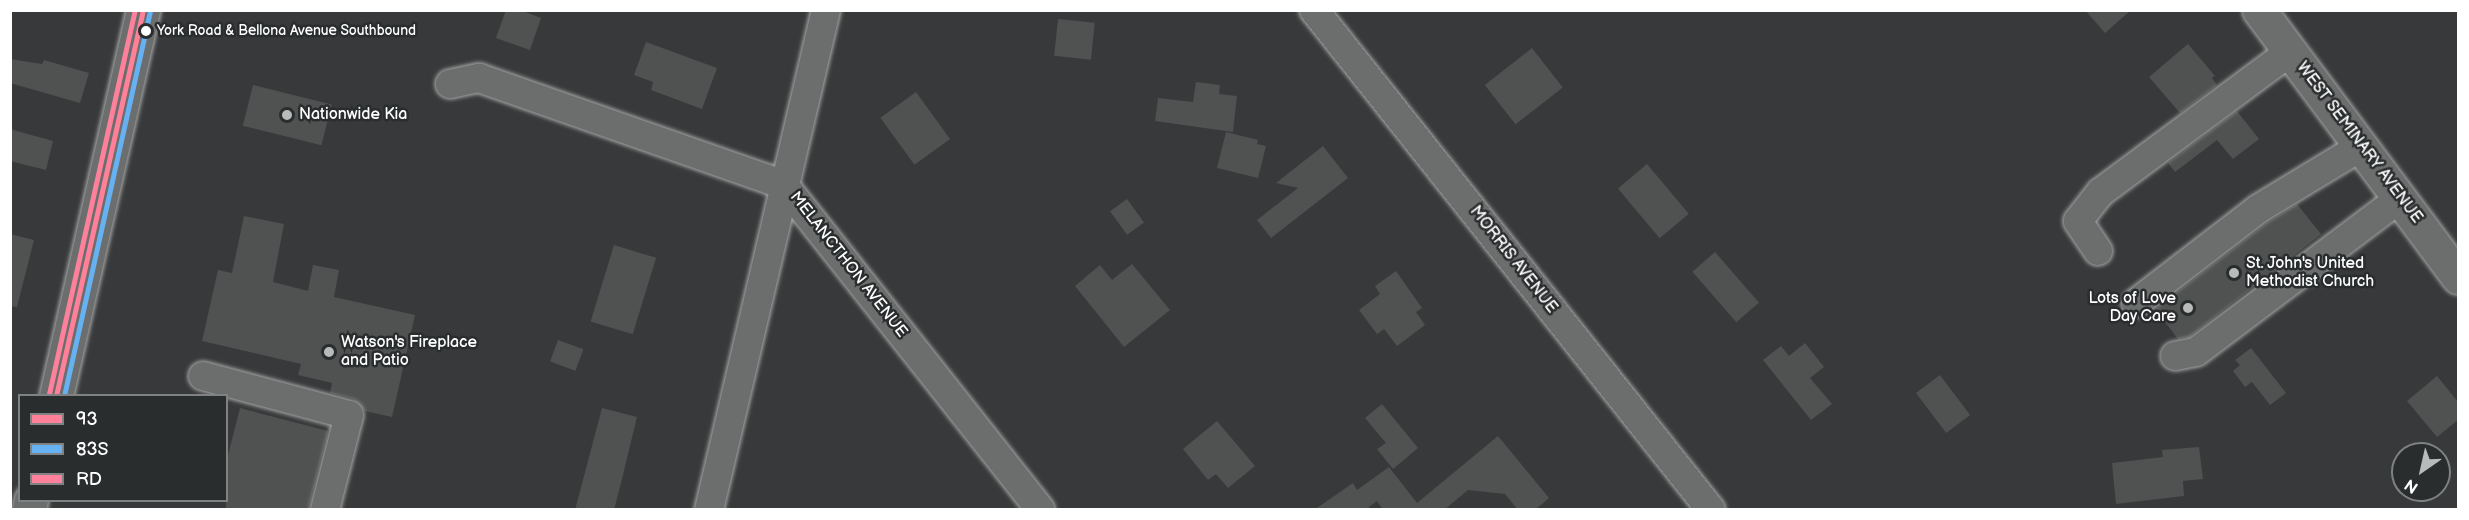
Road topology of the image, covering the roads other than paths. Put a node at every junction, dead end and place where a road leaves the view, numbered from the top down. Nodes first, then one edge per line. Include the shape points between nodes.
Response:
1 (143, 10) edge
2 (826, 10) edge
3 (1314, 10) edge
4 (2259, 10) edge
5 (2291, 51) junction
6 (450, 84) dead end
7 (2362, 146) junction
8 (784, 185) junction
9 (2400, 198) junction
10 (2098, 251) dead end
11 (2458, 277) edge
12 (2136, 303) dead end
13 (2175, 356) dead end
14 (203, 376) dead end
15 (56, 394) edge
16 (325, 510) edge
17 (709, 510) edge
18 (1041, 510) edge
19 (1711, 510) edge

1 - 15 main road
2 - 8 street
3 - 19 street, MORRIS AVENUE
4 - 5 main road, WEST SEMINARY AVENUE
5 - 7 main road, WEST SEMINARY AVENUE
5 - 10 street via 2101,192 2078,221
6 - 8 street, MELANCTHON AVENUE via 479,78
7 - 9 main road, WEST SEMINARY AVENUE
7 - 12 street via 2258,209
8 - 17 street
8 - 18 street, MELANCTHON AVENUE
9 - 11 main road, WEST SEMINARY AVENUE
9 - 13 street via 2196,352
14 - 16 street via 349,415

